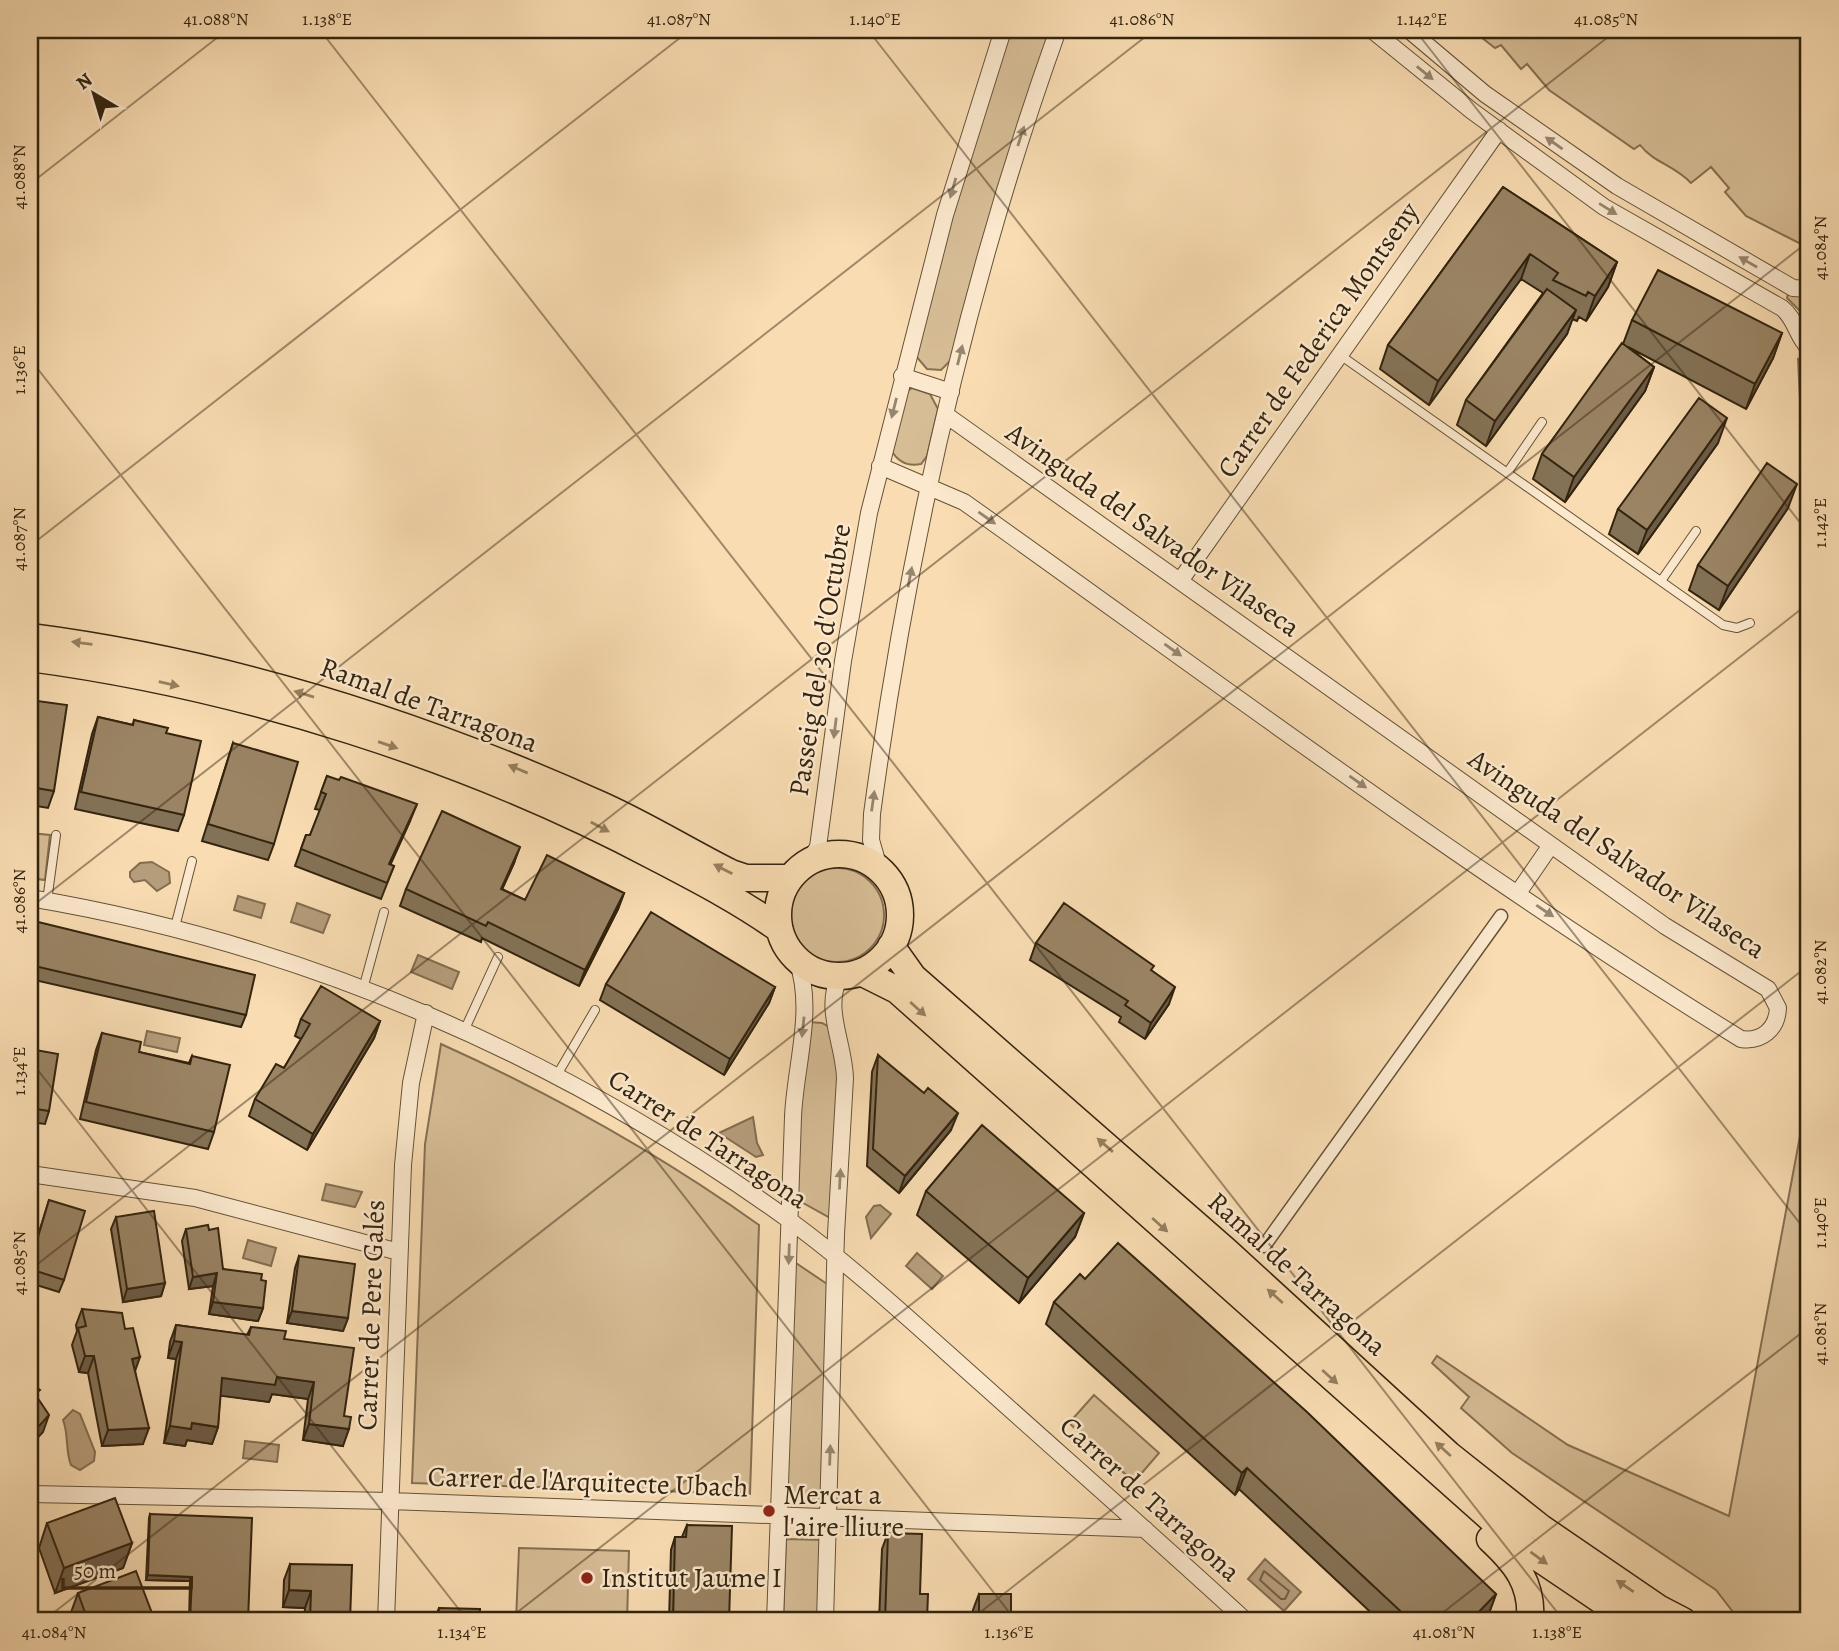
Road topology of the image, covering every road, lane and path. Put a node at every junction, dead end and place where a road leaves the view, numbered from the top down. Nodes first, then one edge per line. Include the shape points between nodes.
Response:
1 (1003, 30) edge
2 (1058, 30) edge
3 (1372, 30) edge
4 (1409, 30) edge
5 (1499, 130) junction
6 (1809, 289) edge
7 (1809, 348) edge
8 (1339, 355) junction
9 (902, 376) junction
10 (951, 392) junction
11 (946, 415) junction
12 (1542, 422) dead end
13 (880, 466) junction
14 (1507, 473) junction
15 (928, 484) junction
16 (1696, 531) dead end
17 (1180, 581) junction
18 (1661, 581) junction
19 (1750, 622) dead end
20 (30, 637) edge
21 (30, 658) edge
22 (56, 835) dead end
23 (1551, 845) junction
24 (810, 860) junction
25 (192, 861) dead end
26 (879, 868) junction
27 (789, 878) junction
28 (1518, 893) junction
29 (30, 898) edge
30 (47, 901) junction
31 (384, 912) dead end
32 (1500, 916) dead end
33 (175, 927) junction
34 (779, 929) junction
35 (891, 946) junction
36 (498, 957) dead end
37 (797, 960) junction
38 (850, 974) junction
39 (362, 989) junction
40 (595, 1010) dead end
41 (426, 1013) junction
42 (464, 1031) junction
43 (557, 1076) junction
44 (30, 1174) edge
45 (790, 1221) junction
46 (1264, 1246) dead end
47 (399, 1252) junction
48 (837, 1257) junction
49 (1386, 1428) junction
50 (30, 1494) edge
51 (390, 1501) junction
52 (779, 1516) junction
53 (828, 1517) junction
54 (1145, 1529) junction
55 (386, 1621) edge
56 (775, 1621) edge
57 (825, 1621) edge
58 (1246, 1621) edge
59 (1530, 1621) edge
60 (1632, 1621) edge
61 (1683, 1621) edge

1 -> 9 street, Passeig del 30 d'Octubre via 970,127
10 -> 2 street via 992,229
3 -> 5 street
6 -> 4 street via 1793,288 1617,186 1485,94
5 -> 7 street via 1604,207 1782,308
5 - 8 street, Carrer de Federica Montseny
8 - 14 lane
8 - 17 street, Carrer de Federica Montseny
9 - 10 street
9 -> 13 street, Passeig del 30 d'Octubre
10 - 11 street
11 - 15 street
11 - 17 street, Avinguda del Salvador Vilaseca
12 - 14 lane
13 - 15 street
13 -> 24 street, Passeig del 30 d'Octubre via 843,660 818,847
14 - 18 lane
26 -> 15 street via 871,840 872,814 896,649
15 -> 28 street, Avinguda del Salvador Vilaseca via 964,502
16 - 18 lane
17 - 23 street, Avinguda del Salvador Vilaseca
18 - 19 lane via 1723,625 1737,628
27 -> 20 main road, Ramal de Tarragona via 746,878 730,873 597,803 482,754 297,692 95,645
21 -> 34 main road, Ramal de Tarragona via 96,667 296,713 480,776 587,820 735,899
22 - 30 lane
23 - 28 street
28 -> 23 street, Avinguda del Salvador Vilaseca via 1630,971 1741,1039 1758,1038 1772,1029 1778,1008 1768,989 1665,926
24 - 26 main road via 846,853
24 - 27 main road
25 - 33 lane
26 - 35 main road via 898,897 899,922
27 - 34 main road via 778,903
29 - 30 street, Carrer de Tarragona
30 - 33 street, Carrer de Tarragona
31 - 39 lane
32 - 46 street
33 - 39 street, Carrer de Tarragona
34 - 37 main road
35 - 38 main road via 873,966
61 -> 35 main road, Ramal de Tarragona via 1541,1528 1449,1455 1226,1251 913,977
36 - 42 lane
37 - 38 main road via 810,969
37 -> 45 street via 805,1006 793,1110
48 -> 38 street via 845,1077 832,1006 834,988
38 -> 49 main road, Ramal de Tarragona via 897,990
39 - 41 street, Carrer de Tarragona
40 - 43 lane
41 - 42 street, Carrer de Tarragona
41 - 47 street, Carrer de Pere Galés via 406,1123
42 - 43 street, Carrer de Tarragona
43 - 45 street, Carrer de Tarragona via 686,1149
44 - 47 street via 195,1198
45 - 48 street, Carrer de Tarragona
45 -> 52 street
47 - 51 street, Carrer de Pere Galés
53 -> 48 street
48 - 54 street, Carrer de Tarragona
49 - 59 main road via 1442,1495 1514,1562 1528,1584
49 -> 60 main road, Ramal de Tarragona via 1524,1548
50 - 51 street, Carrer de l'Arquitecte Ubach
51 - 52 street, Carrer de l'Arquitecte Ubach
51 - 55 street, Carrer de Pere Galés
52 - 53 street, Carrer de l'Arquitecte Ubach
52 - 56 street
53 - 54 street, Carrer de l'Arquitecte Ubach
53 - 57 street
54 - 58 street, Carrer de Tarragona

